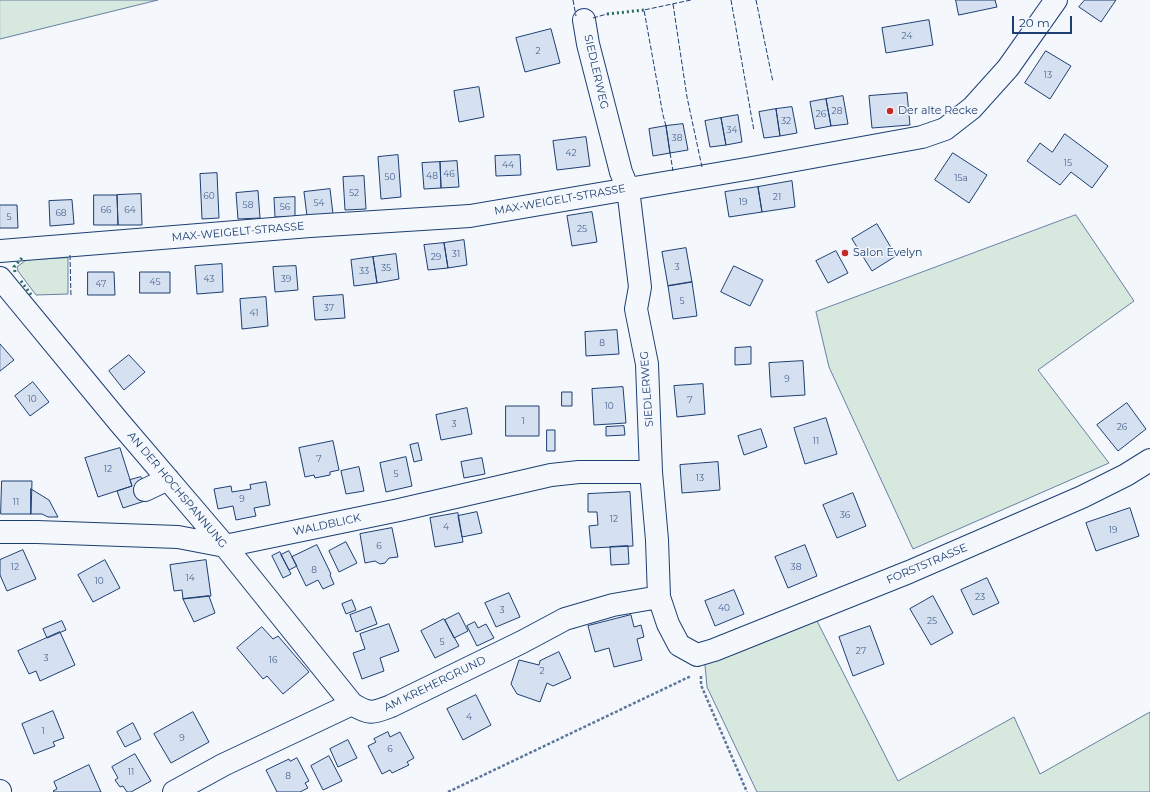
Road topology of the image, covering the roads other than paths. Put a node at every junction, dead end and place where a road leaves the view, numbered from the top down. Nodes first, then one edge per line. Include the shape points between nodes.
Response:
1 (1056, 0) edge
2 (584, 20) dead end
3 (628, 189) junction
4 (0, 251) edge
5 (0, 278) edge
6 (1150, 460) edge
7 (651, 472) junction
8 (168, 479) junction
9 (145, 490) dead end
10 (0, 532) edge
11 (225, 546) junction
12 (659, 597) junction
13 (698, 667) joint
14 (352, 704) junction
15 (174, 792) edge

1 - 3 street, MAX-WEIGELT-STRASSE via 1008,68 972,108 945,129 914,138
2 - 3 street, SIEDLERWEG via 621,172
3 - 4 street, MAX-WEIGELT-STRASSE via 470,216
3 - 7 street, SIEDLERWEG via 640,287 636,309 647,364
5 - 8 street, AN DER HOCHSPANNUNG
6 - 13 street, FORSTSTRASSE via 1082,497 909,572 714,650
7 - 11 street, WALDBLICK via 579,472 551,475
7 - 12 street, SIEDLERWEG
8 - 9 street
8 - 11 street, AN DER HOCHSPANNUNG
10 - 11 street, WALDBLICK via 178,537
11 - 14 street, AN DER HOCHSPANNUNG
12 - 13 street, SIEDLERWEG via 668,624 679,644
12 - 14 street, AM KREHERGRUND via 612,605 565,619 374,713 362,711
14 - 15 street via 223,765

